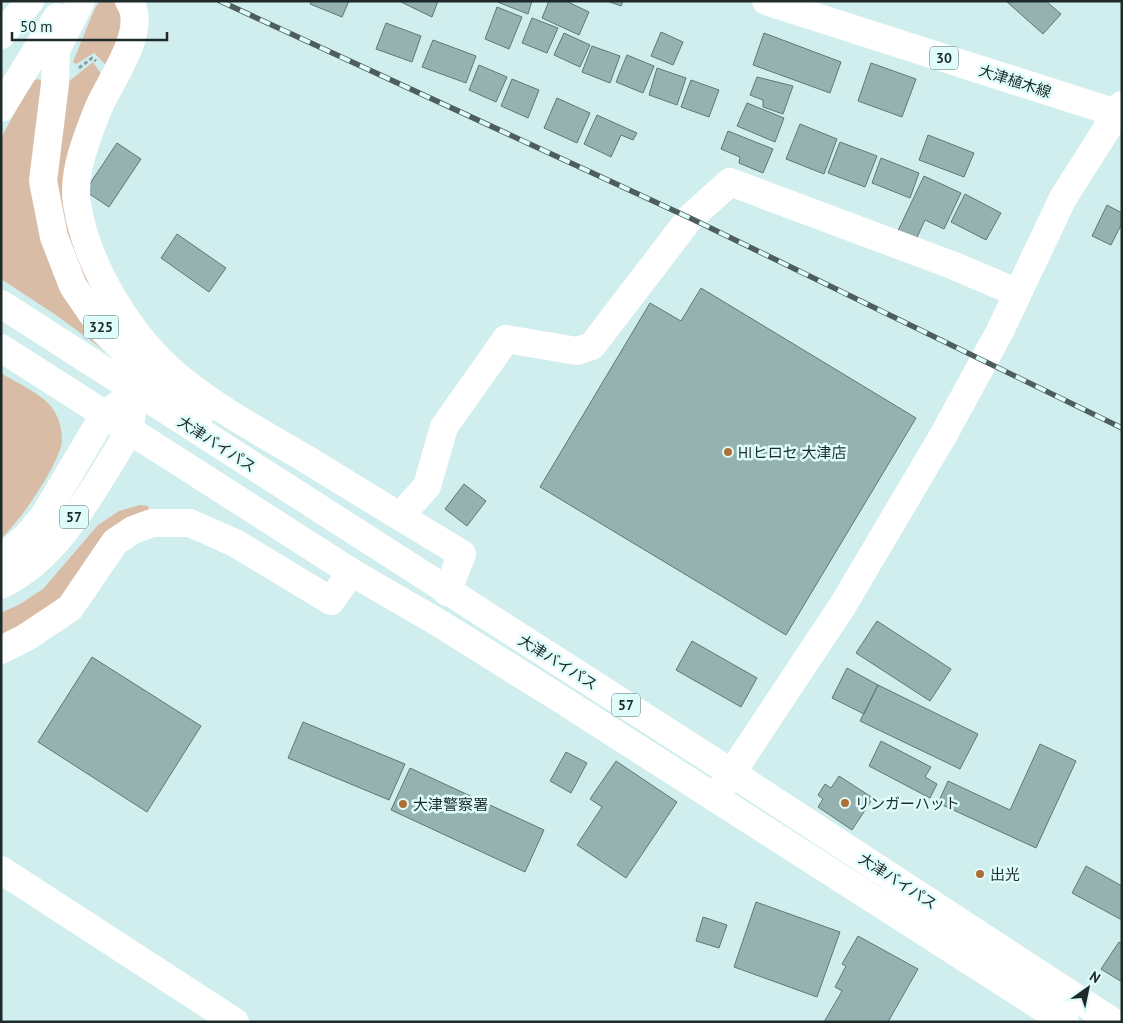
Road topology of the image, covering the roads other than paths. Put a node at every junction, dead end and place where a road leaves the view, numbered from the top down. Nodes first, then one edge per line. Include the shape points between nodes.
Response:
1 (30, 1) edge
2 (46, 1) edge
3 (68, 1) edge
4 (81, 1) edge
5 (129, 1) edge
6 (766, 1) edge
7 (1, 35) edge
8 (1, 72) edge
9 (1, 108) edge
10 (1120, 111) edge
11 (1018, 293) junction
12 (1, 304) edge
13 (1, 348) edge
14 (136, 392) junction
15 (104, 415) junction
16 (129, 432) junction
17 (400, 516) junction
18 (368, 541) junction
19 (1, 559) edge
20 (351, 572) junction
21 (1, 585) edge
22 (447, 592) junction
23 (1, 650) edge
24 (732, 773) junction
25 (715, 798) junction
26 (1, 870) edge
27 (235, 1022) edge
28 (1065, 1022) edge
29 (1113, 1022) edge

1 - 7 main road
2 - 8 main road
3 - 9 main road
4 - 18 main road, 325 via 56,50 44,181 54,237 73,286 104,331 155,379 228,433 348,510
5 - 17 main road via 136,20 131,45 108,86 87,137 77,195 85,234 109,296 153,353 181,380
6 - 10 main road, 大津植木線 / 30
10 - 11 main road via 1063,198
11 - 17 main road via 730,182 690,218 592,346 578,351 506,339 444,427 427,486
11 - 24 main road via 944,434 843,605
12 - 14 main road, 大津バイパス / 57
13 - 15 main road, 大津バイパス / 57
14 - 15 main road, 57
14 - 16 main road, 57
14 - 18 main road, 大津バイパス / 57
15 - 16 main road, 大津バイパス / 57
15 - 19 main road, 57 via 44,516
16 - 20 main road, 大津バイパス / 57
16 - 21 main road, 57 via 57,542 37,562
17 - 22 main road via 462,554
18 - 22 main road, 大津バイパス / 57
20 - 23 main road via 331,601 235,543 190,523 152,524 133,530 115,542 70,608
20 - 25 main road, 大津バイパス / 57 via 447,628
22 - 24 main road, 大津バイパス / 57
24 - 25 main road
24 - 29 main road, 大津バイパス / 57
25 - 28 main road, 大津バイパス / 57
26 - 27 main road

